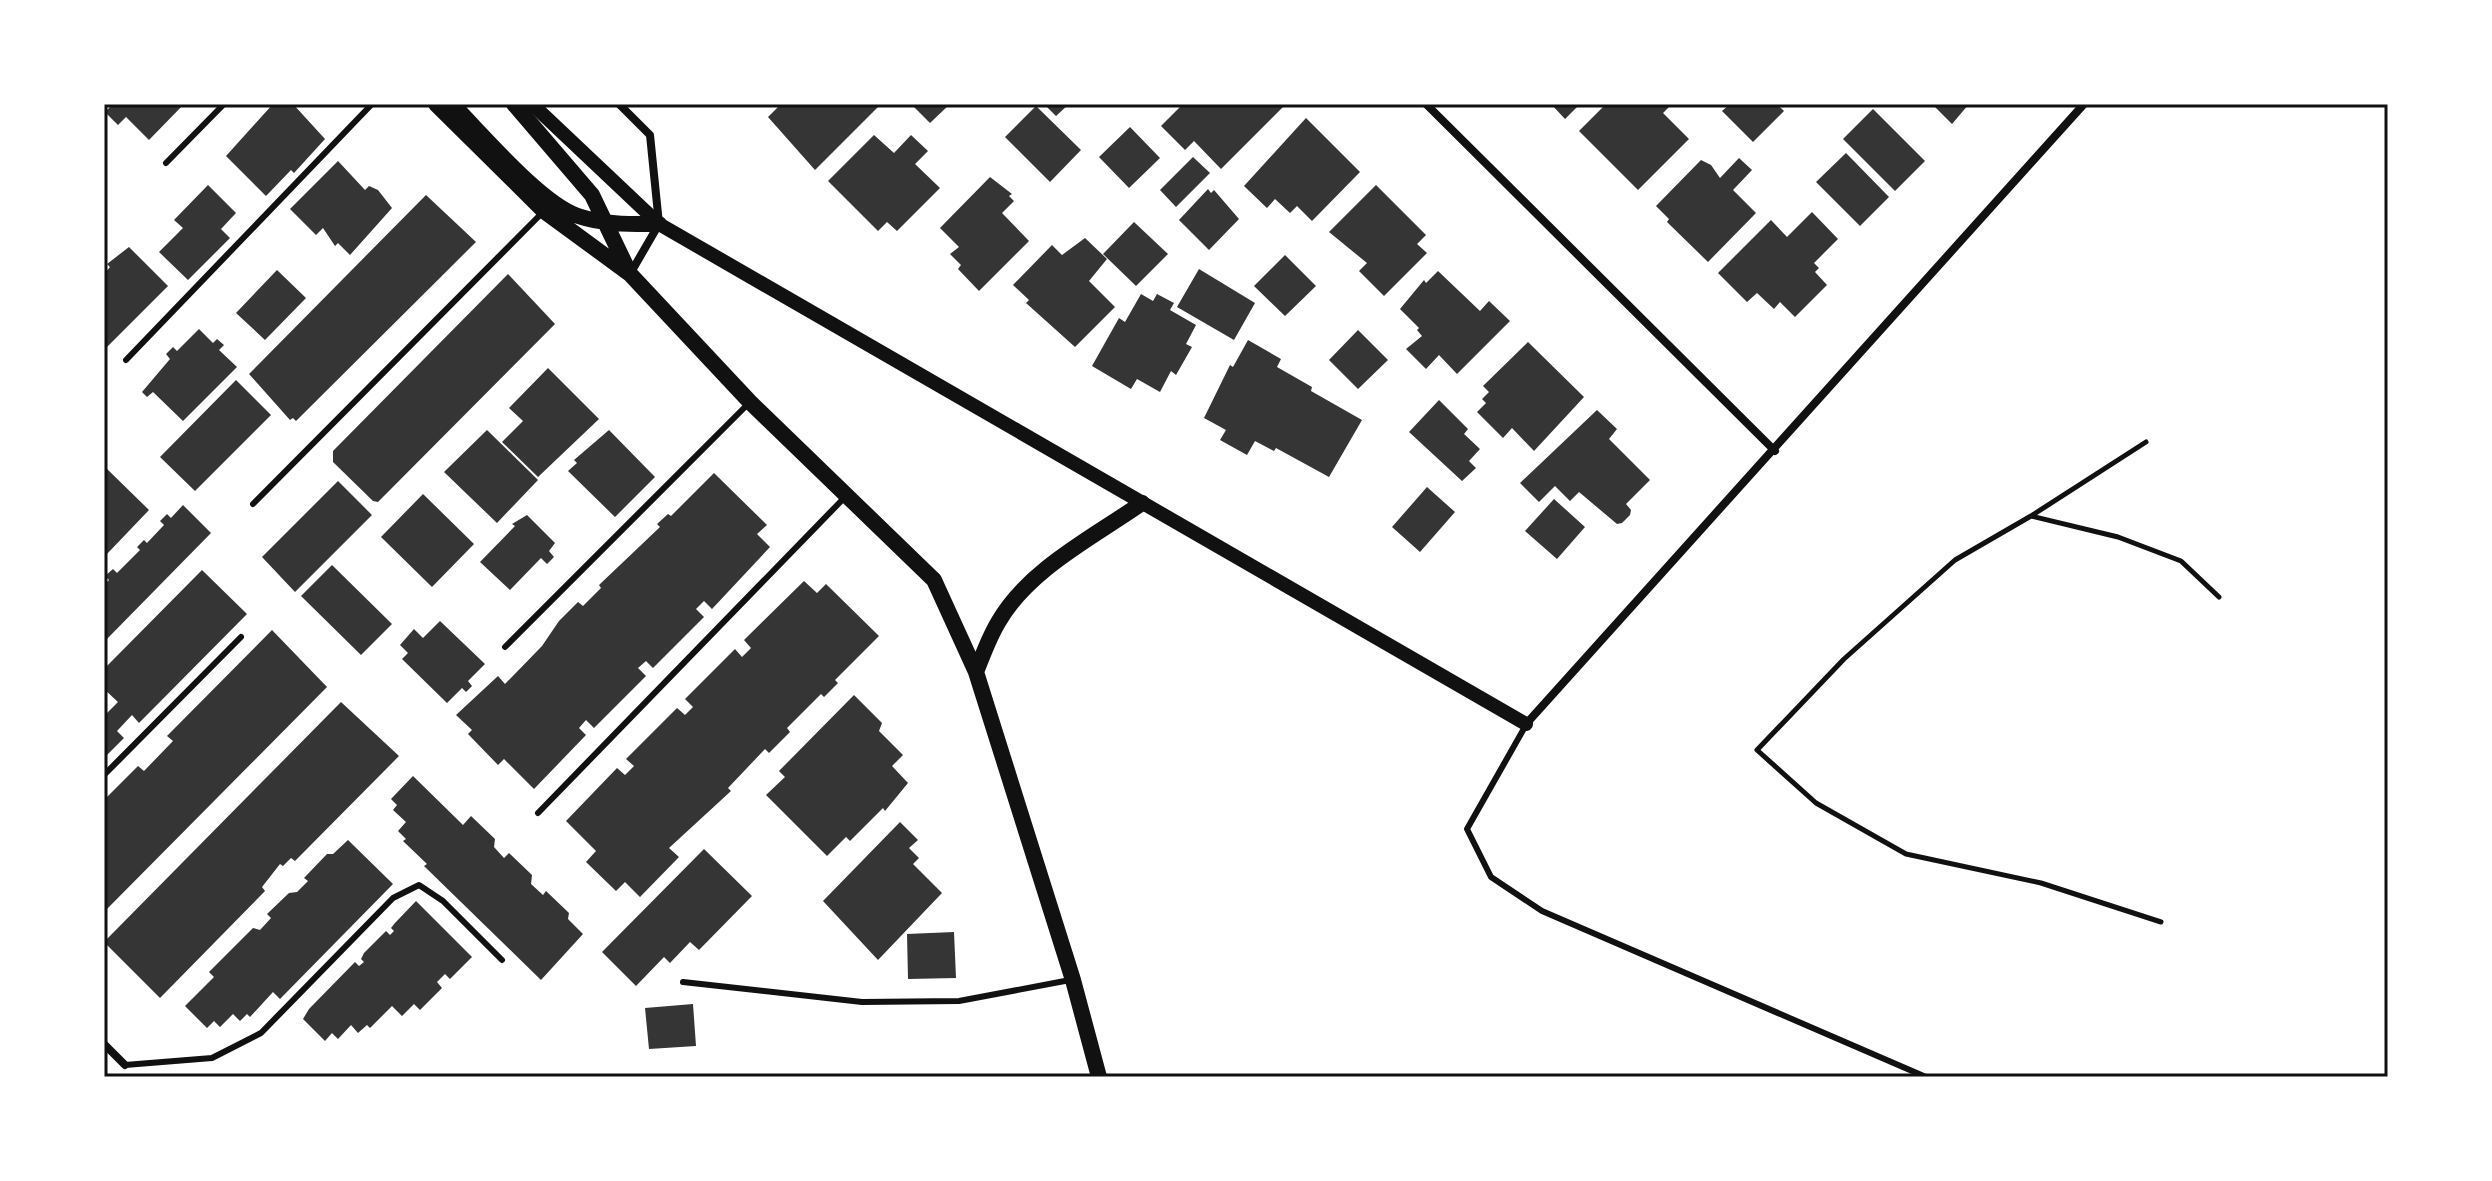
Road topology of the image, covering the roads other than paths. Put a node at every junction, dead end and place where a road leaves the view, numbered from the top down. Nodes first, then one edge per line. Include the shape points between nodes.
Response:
1 (224, 104) edge
2 (372, 104) edge
3 (436, 104) edge
4 (452, 104) edge
5 (514, 104) edge
6 (532, 104) edge
7 (619, 104) edge
8 (1426, 104) edge
9 (2084, 104) edge
10 (166, 163) dead end
11 (544, 211) junction
12 (609, 223) junction
13 (659, 224) junction
14 (630, 274) junction
15 (126, 360) dead end
16 (750, 402) junction
17 (1775, 451) junction
18 (846, 496) junction
19 (1142, 503) junction
20 (253, 504) dead end
21 (241, 637) dead end
22 (505, 647) dead end
23 (976, 672) junction
24 (1526, 724) junction
25 (104, 775) edge
26 (538, 813) dead end
27 (502, 960) dead end
28 (1073, 980) junction
29 (683, 982) dead end
30 (104, 1044) edge
31 (125, 1065) joint
32 (1099, 1077) edge
33 (1926, 1077) edge

1 - 10 lane
2 - 15 lane
3 - 11 main road
4 - 12 main road via 553,203
5 - 12 main road via 592,195
6 - 13 street
7 - 13 street via 650,135
8 - 17 street
9 - 17 street
11 - 14 main road
11 - 20 lane
12 - 13 main road
12 - 14 main road
13 - 14 street
13 - 19 street
14 - 16 main road
16 - 18 main road
16 - 22 lane
17 - 24 street
18 - 23 main road via 934,580
18 - 26 lane
19 - 23 main road via 1046,570 1014,602 999,620
19 - 24 street
21 - 25 lane
23 - 28 main road
24 - 33 lane via 1467,829 1491,877 1542,911
27 - 31 lane via 443,901 419,885 393,898 261,1033 212,1058
28 - 29 lane via 959,1001 862,1002
28 - 32 main road
30 - 31 street

